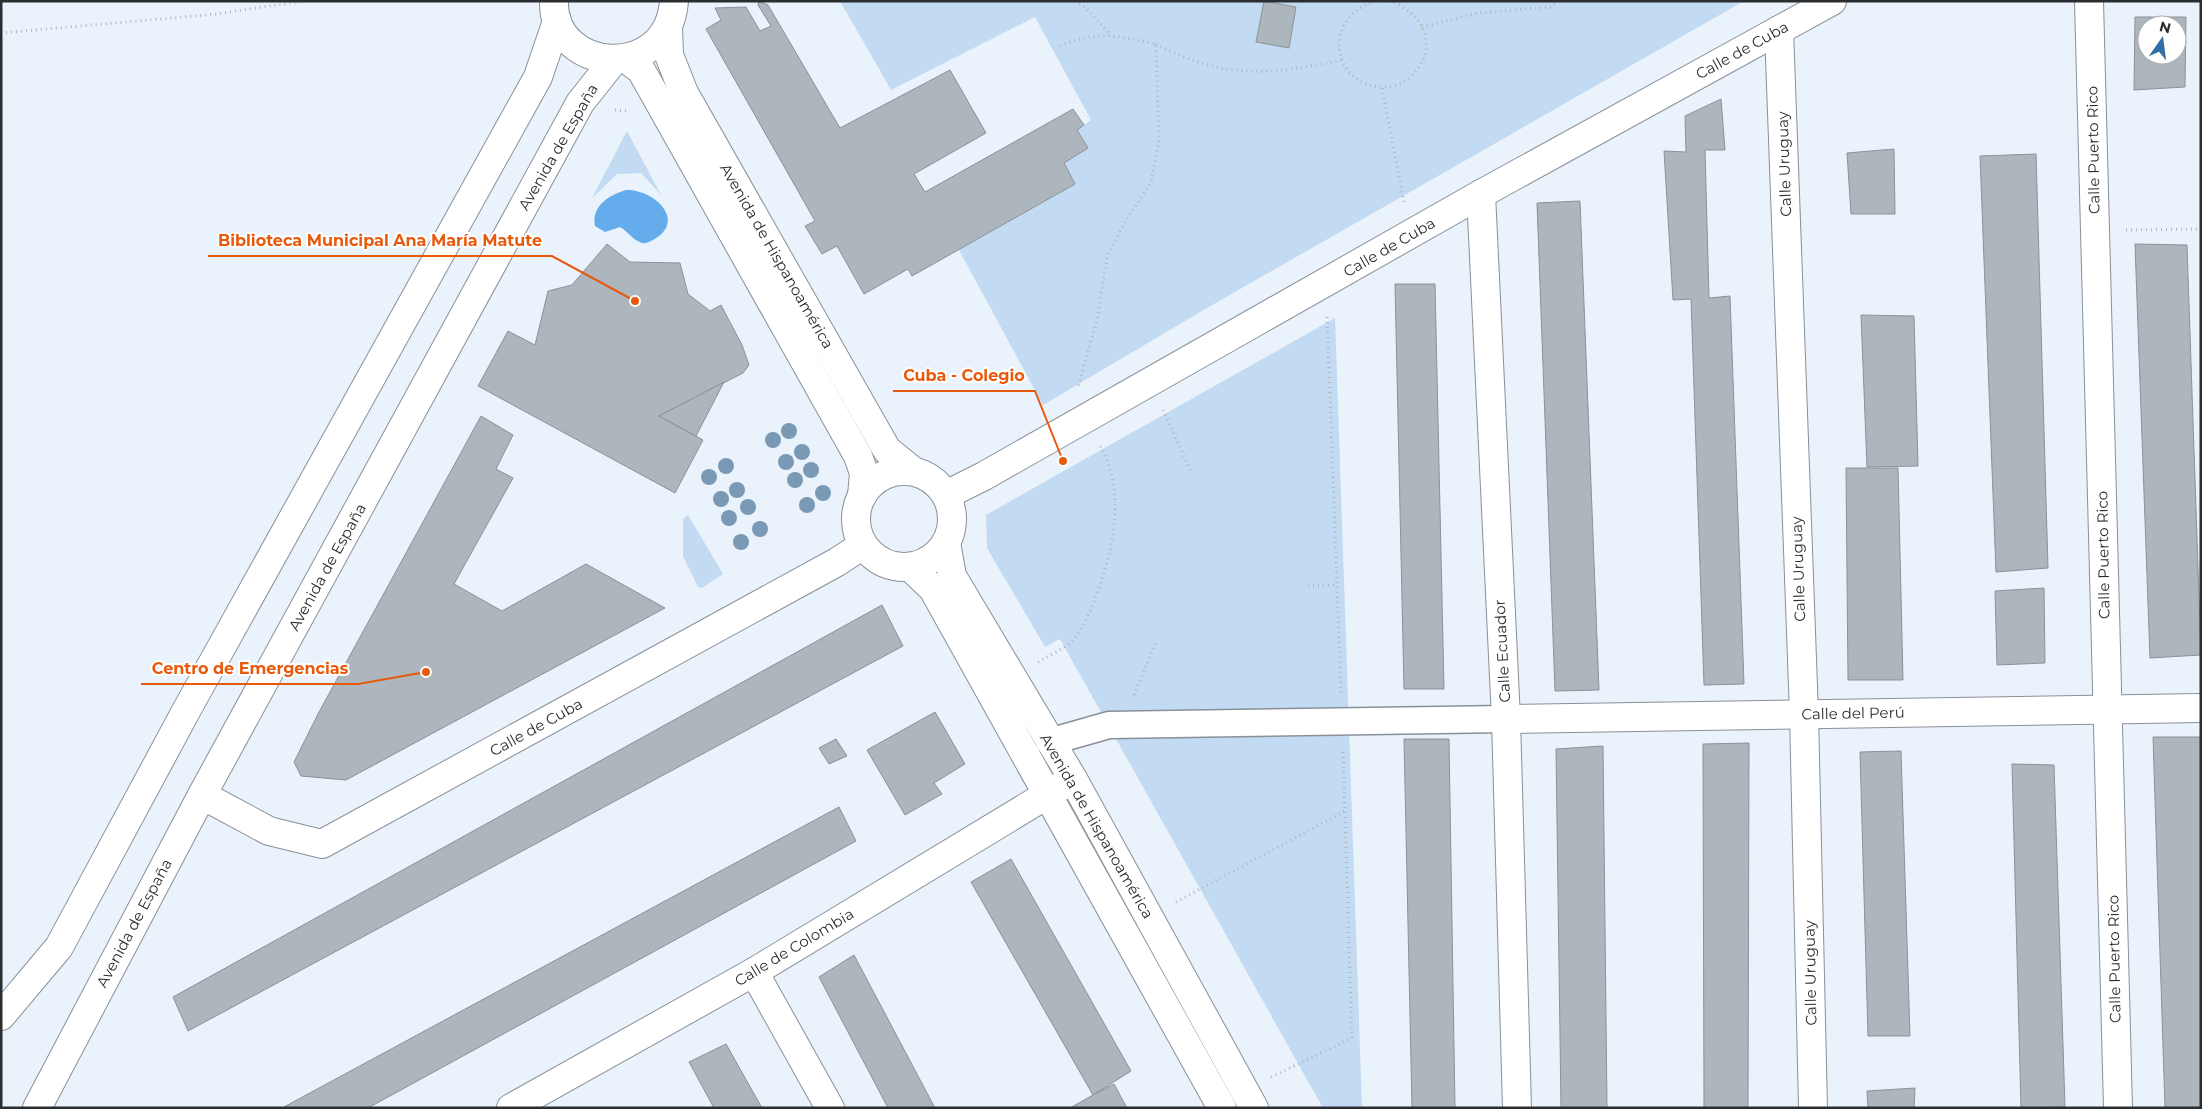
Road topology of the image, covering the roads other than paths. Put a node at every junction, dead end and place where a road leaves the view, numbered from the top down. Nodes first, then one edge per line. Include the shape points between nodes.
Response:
1 (674, 1) edge
2 (1832, 1) edge
3 (2089, 1) edge
4 (556, 11) edge
5 (668, 27) junction
6 (1779, 30) junction
7 (620, 60) junction
8 (1481, 194) junction
9 (913, 472) junction
10 (946, 495) junction
11 (862, 496) junction
12 (946, 543) junction
13 (863, 545) junction
14 (910, 567) junction
15 (2201, 708) edge
16 (2106, 709) junction
17 (1804, 714) junction
18 (1506, 719) junction
19 (1050, 742) junction
20 (1073, 779) junction
21 (202, 795) junction
22 (1048, 795) junction
23 (754, 972) junction
24 (1, 1016) edge
25 (37, 1108) edge
26 (511, 1108) edge
27 (830, 1108) edge
28 (1222, 1108) edge
29 (1254, 1108) edge
30 (1517, 1108) edge
31 (1813, 1108) edge
32 (2118, 1108) edge

1 - 5 street
2 - 6 street, Calle de Cuba
3 - 16 street, Calle Puerto Rico
4 - 7 street via 566,37 579,49 596,57
4 - 24 street via 538,78 186,711 59,947
5 - 7 street via 649,49
5 - 9 street, Avenida de Hispanoamérica via 669,55 684,93 887,450
6 - 8 street, Calle de Cuba
6 - 17 street, Calle Uruguay
7 - 11 street, Avenida de Hispanoamérica via 641,70 858,456 864,473
7 - 21 street, Avenida de España via 580,103
8 - 10 street, Calle de Cuba
8 - 18 street, Calle Ecuador
9 - 10 street via 926,476
9 - 11 street via 898,471 883,476
10 - 12 street via 952,519
11 - 13 street via 856,520
12 - 14 street via 924,563
12 - 19 street, Avenida de Hispanoamérica via 952,576
13 - 14 street via 883,562
13 - 21 street, Calle de Cuba via 322,844 269,831
14 - 22 street, Avenida de Hispanoamérica via 934,589
15 - 16 street, Calle del Perú
16 - 17 street, Calle del Perú
16 - 32 street, Calle Puerto Rico
17 - 18 street, Calle del Perú
17 - 31 street, Calle Uruguay
18 - 19 street via 1109,725
18 - 30 street, Calle Ecuador
19 - 20 street, Avenida de Hispanoamérica
20 - 22 street, Calle de Colombia
20 - 29 street, Avenida de Hispanoamérica
21 - 25 street, Avenida de España
22 - 23 street, Calle de Colombia
22 - 28 street, Avenida de Hispanoamérica
23 - 26 street, Calle de Colombia
23 - 27 street

